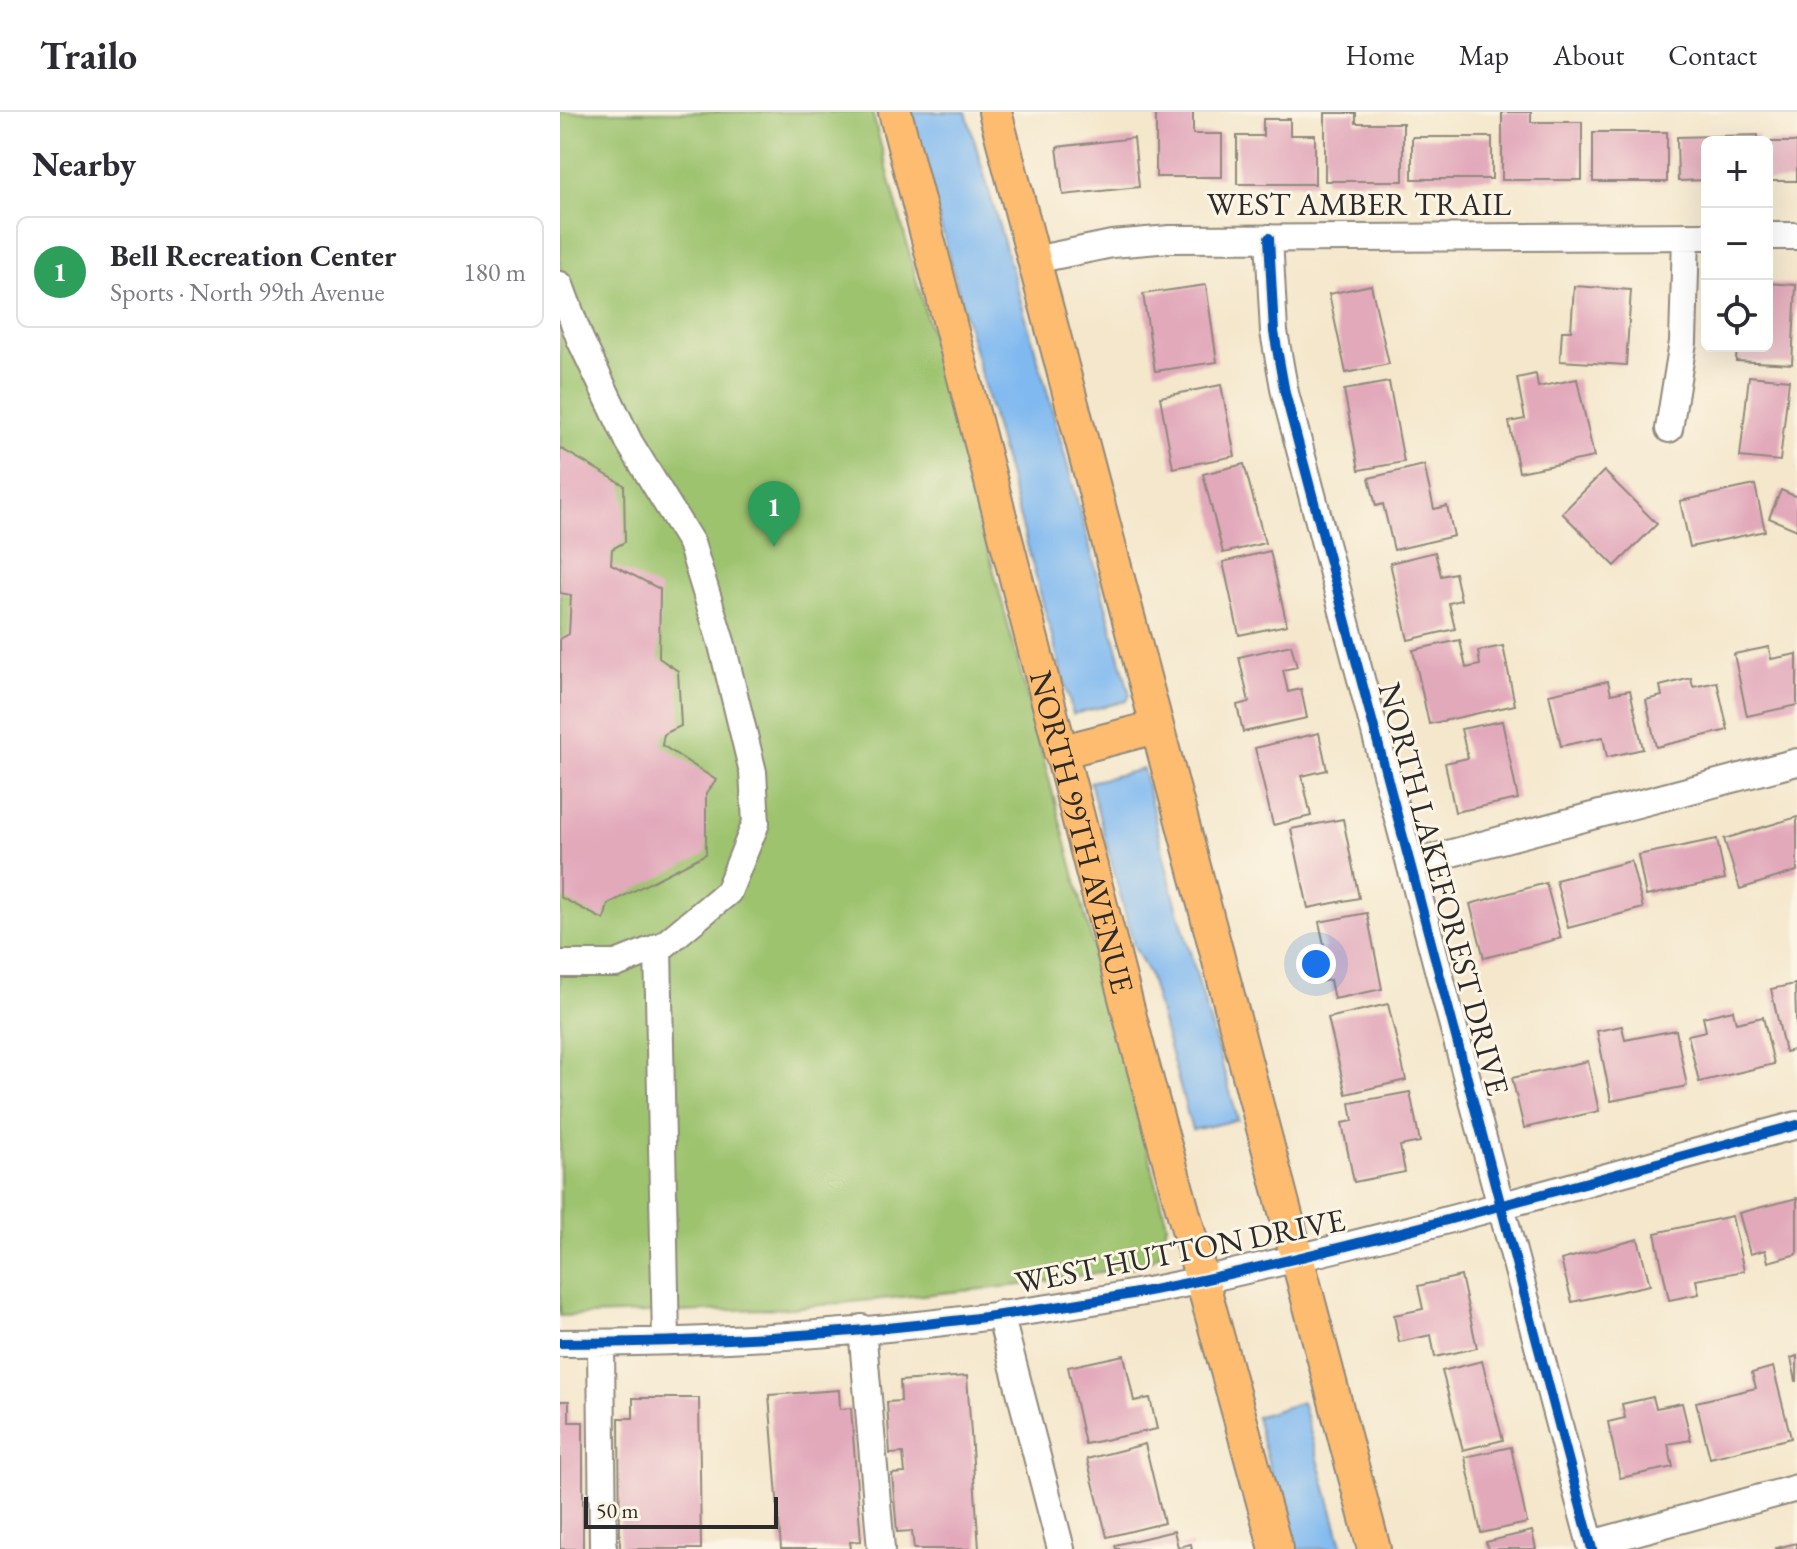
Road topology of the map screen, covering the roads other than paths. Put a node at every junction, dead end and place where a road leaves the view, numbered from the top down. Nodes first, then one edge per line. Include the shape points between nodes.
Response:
1 (895, 112) edge
2 (995, 112) edge
3 (1697, 236) edge
4 (1773, 236) edge
5 (1797, 236) edge
6 (1269, 238) junction
7 (1034, 260) junction
8 (560, 285) edge
9 (1669, 429) dead end
10 (1156, 727) junction
11 (1060, 752) junction
12 (1797, 762) edge
13 (1410, 864) junction
14 (658, 947) junction
15 (560, 964) edge
16 (1797, 1125) edge
17 (1501, 1204) junction
18 (1298, 1257) junction
19 (1201, 1280) junction
20 (1000, 1314) junction
21 (862, 1328) junction
22 (666, 1341) junction
23 (560, 1343) edge
24 (601, 1343) junction
25 (1797, 1488) edge
26 (1592, 1546) edge
27 (603, 1549) edge
28 (881, 1549) edge
29 (1061, 1549) edge
30 (1276, 1549) edge
31 (1374, 1549) edge

1 - 11 main road, NORTH 99TH AVENUE
2 - 7 main road
3 - 6 street, WEST AMBER TRAIL
3 - 9 street, WEST AMBER TRAIL
4 - 5 street
6 - 7 street, WEST AMBER TRAIL via 1141,240
6 - 13 street, NORTH LAKEFOREST DRIVE via 1274,332 1285,393
7 - 10 main road
8 - 14 street via 629,442 691,543 753,772 756,823 728,892
10 - 11 main road
10 - 18 main road
11 - 19 main road, NORTH 99TH AVENUE
12 - 13 street
13 - 17 street, NORTH LAKEFOREST DRIVE
14 - 15 street via 616,964
14 - 22 street
16 - 17 street, WEST HUTTON DRIVE
17 - 18 street, WEST HUTTON DRIVE
17 - 26 street, NORTH LAKEFOREST DRIVE
18 - 19 street, WEST HUTTON DRIVE
18 - 31 main road
19 - 20 street, WEST HUTTON DRIVE
19 - 30 main road, NORTH 99TH AVENUE
20 - 21 street, WEST HUTTON DRIVE
20 - 29 street
21 - 22 street, WEST HUTTON DRIVE
21 - 28 street
22 - 24 street, WEST HUTTON DRIVE
23 - 24 street, WEST HUTTON DRIVE
24 - 27 street
25 - 26 street

